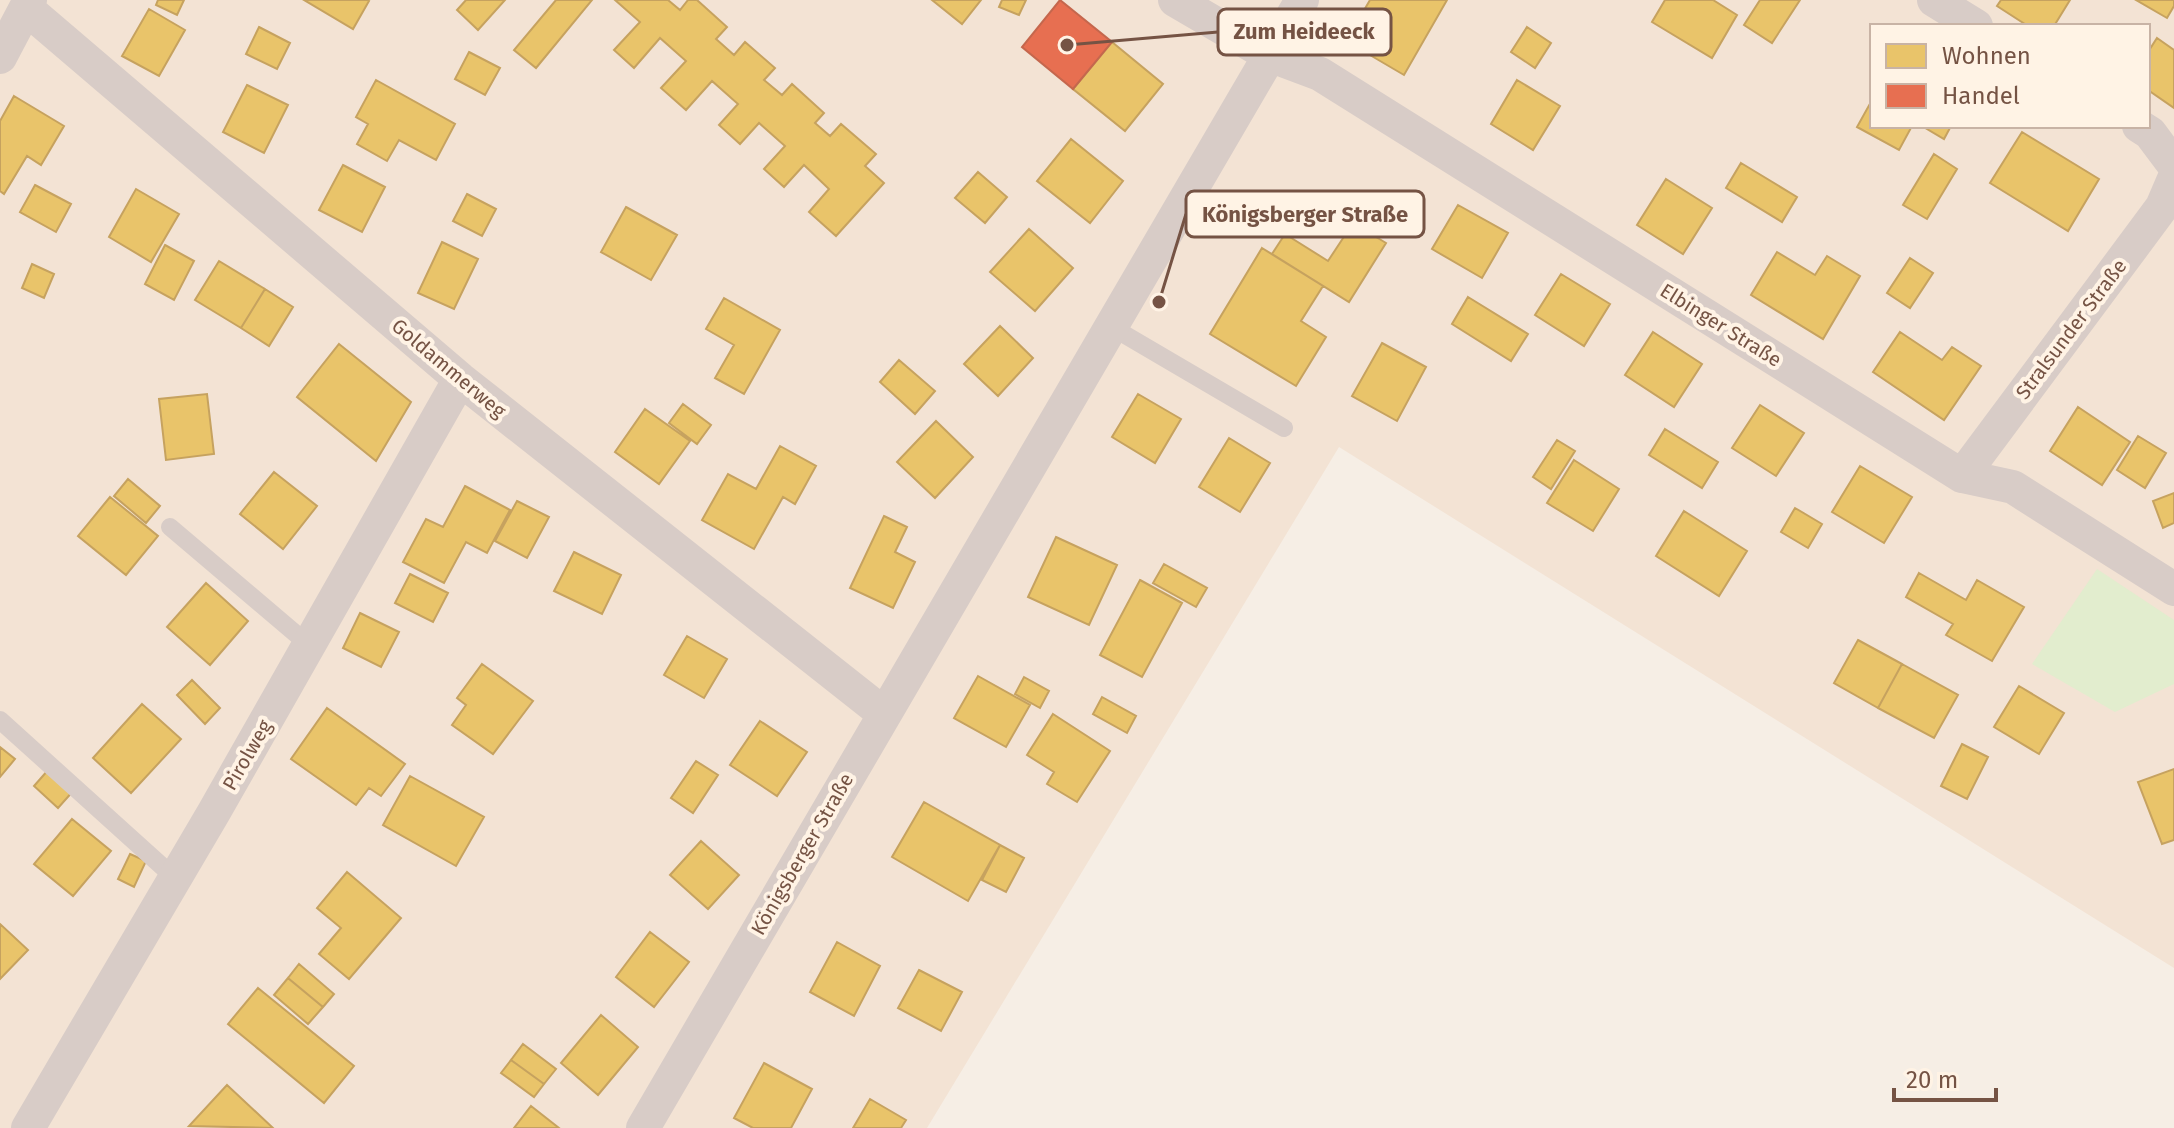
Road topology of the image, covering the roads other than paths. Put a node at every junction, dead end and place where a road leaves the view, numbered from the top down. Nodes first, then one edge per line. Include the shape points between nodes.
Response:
1 (1175, 0) edge
2 (1302, 0) edge
3 (1934, 0) edge
4 (29, 5) edge
5 (1973, 24) edge
6 (1269, 55) junction
7 (0, 57) edge
8 (2142, 128) edge
9 (2174, 165) edge
10 (2174, 179) edge
11 (1110, 326) junction
12 (460, 379) junction
13 (1284, 428) dead end
14 (1962, 476) junction
15 (170, 527) dead end
16 (2174, 589) edge
17 (309, 645) junction
18 (883, 713) junction
19 (0, 720) edge
20 (175, 878) junction
21 (28, 1128) edge
22 (643, 1128) edge

1 - 6 street, Elbinger Straße
2 - 6 street, Königsberger Straße
3 - 5 street
4 - 7 street
4 - 12 street, Goldammerweg
6 - 11 street, Königsberger Straße
6 - 14 street, Elbinger Straße via 1320,74
8 - 9 street
10 - 14 street, Stralsunder Straße via 2162,207
11 - 13 lane
11 - 18 street, Königsberger Straße
12 - 17 street, Pirolweg
12 - 18 street, Goldammerweg
14 - 16 street, Elbinger Straße via 2013,487
15 - 17 lane
17 - 20 street, Pirolweg
18 - 22 street, Königsberger Straße
19 - 20 lane
20 - 21 street, Pirolweg

